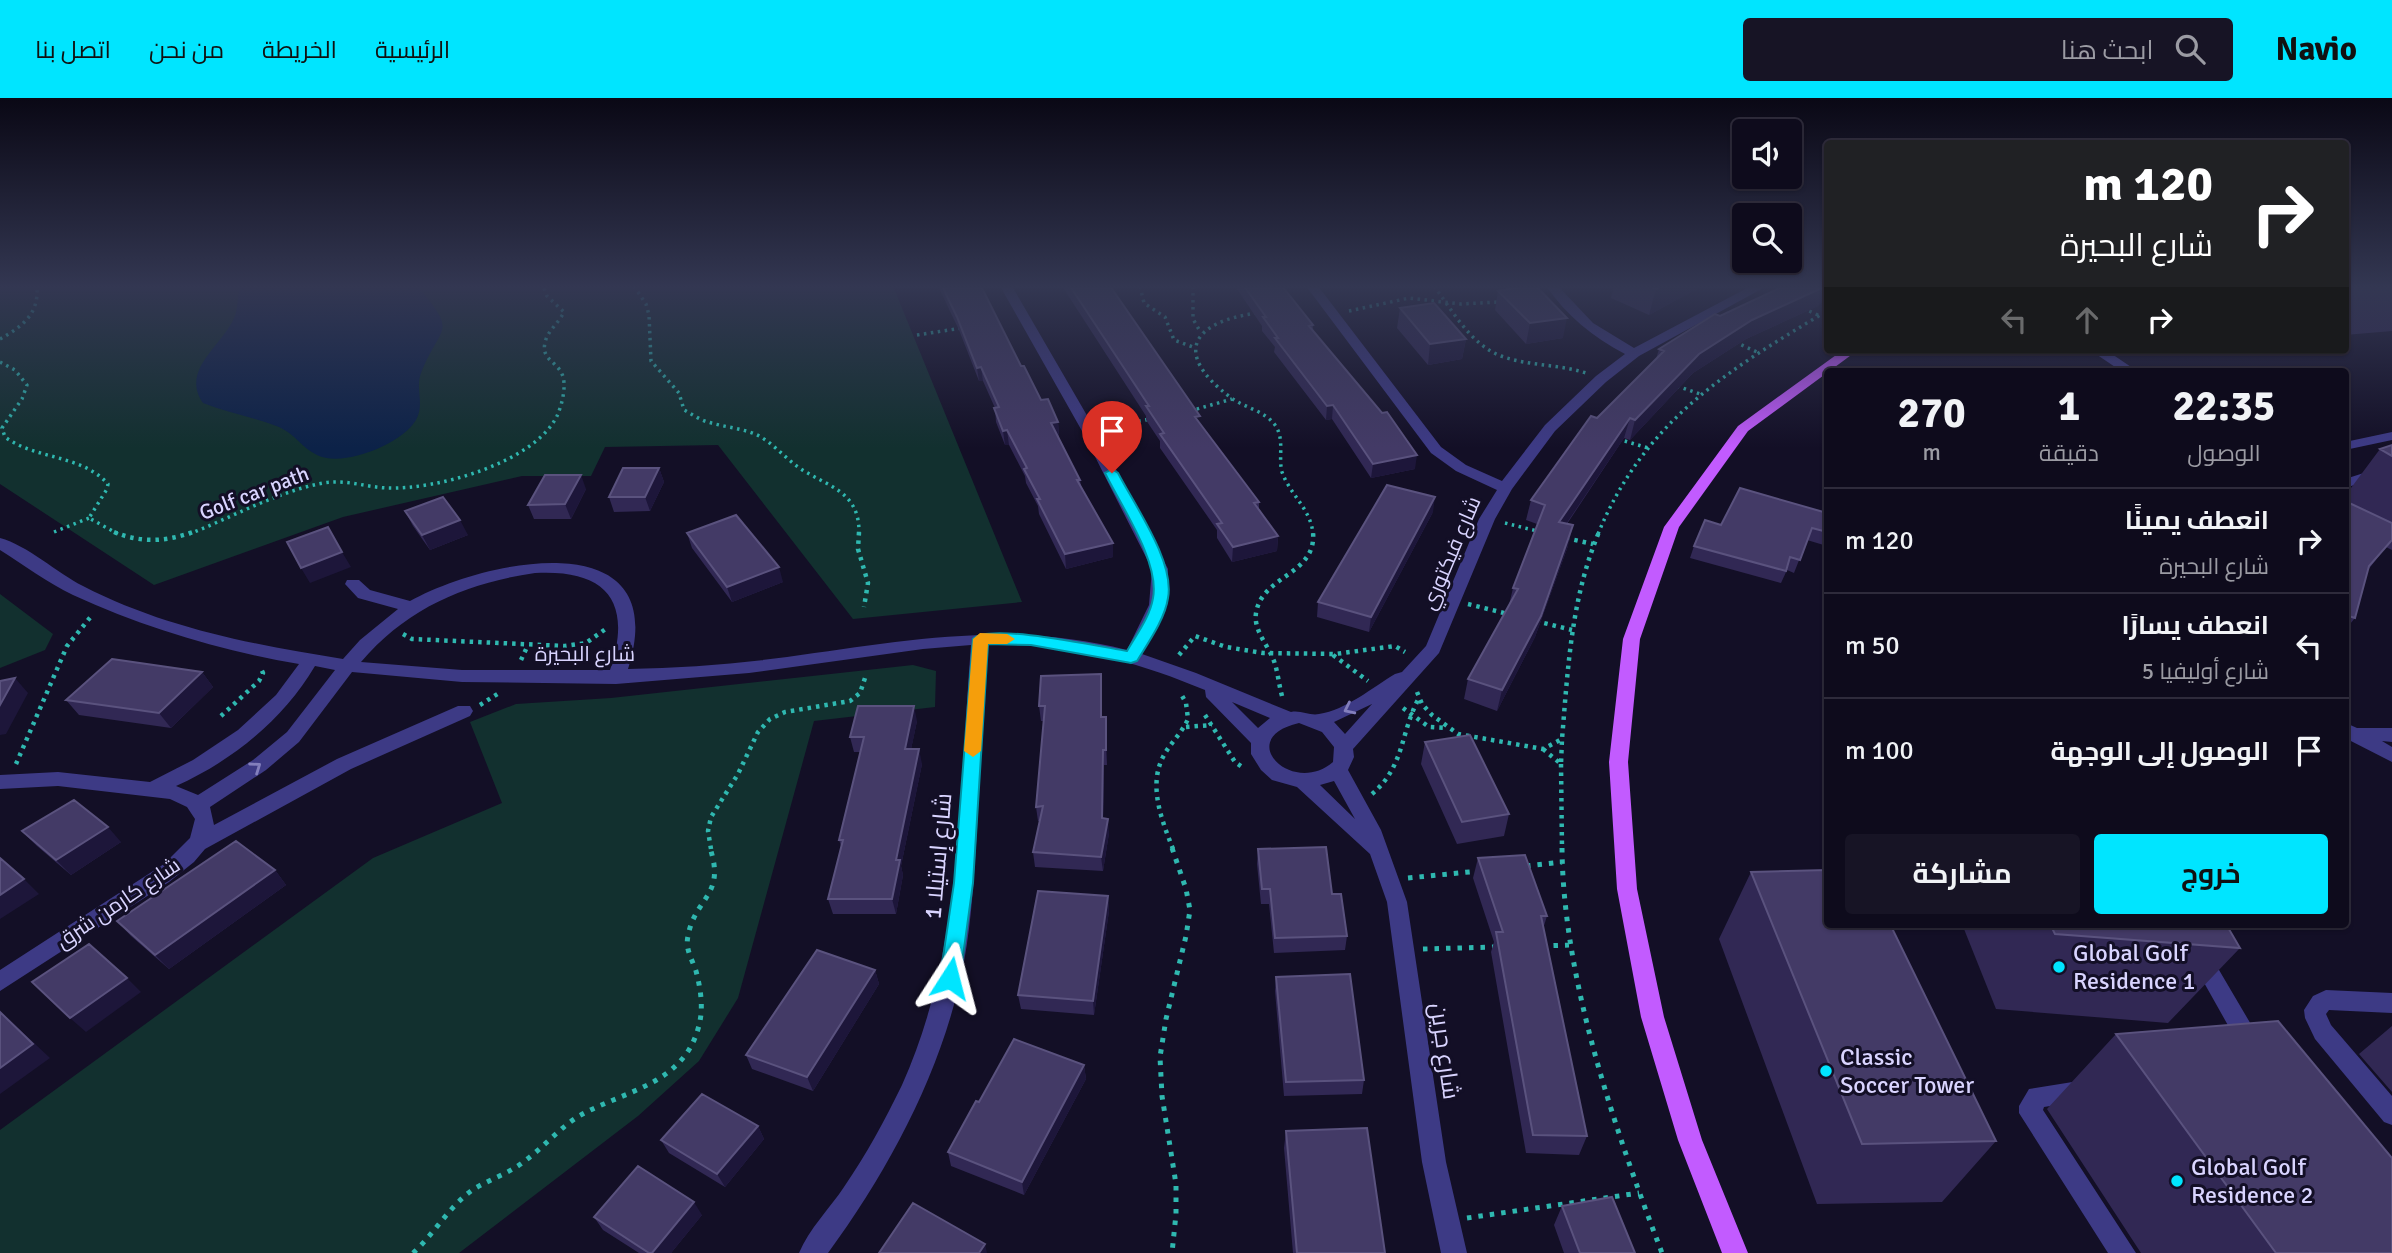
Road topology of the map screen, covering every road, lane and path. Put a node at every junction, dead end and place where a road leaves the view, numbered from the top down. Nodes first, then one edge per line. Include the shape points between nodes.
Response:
1 (546, 340) edge
2 (650, 340) edge
3 (1037, 340) edge
4 (1174, 340) edge
5 (1197, 340) edge
6 (1352, 340) edge
7 (1478, 340) edge
8 (1608, 340) edge
9 (1659, 340) edge
10 (1779, 340) edge
11 (1735, 342) edge
12 (1193, 347) junction
13 (1758, 352) junction
14 (1634, 353) junction
15 (1845, 354) edge
16 (2103, 354) edge
17 (0, 362) edge
18 (2125, 368) edge
19 (1601, 379) junction
20 (1676, 386) edge
21 (1700, 394) junction
22 (1232, 398) junction
23 (1188, 411) edge
24 (1151, 419) edge
25 (1089, 431) junction
26 (1609, 436) edge
27 (2392, 436) edge
28 (2349, 445) edge
29 (1647, 448) junction
30 (2392, 468) edge
31 (2349, 483) edge
32 (1505, 488) junction
33 (89, 518) junction
34 (1487, 519) junction
35 (54, 532) dead end
36 (0, 542) edge
37 (1593, 544) junction
38 (353, 584) dead end
39 (1454, 601) junction
40 (864, 607) dead end
41 (404, 612) junction
42 (93, 613) dead end
43 (1520, 617) edge
44 (1533, 620) edge
45 (629, 626) junction
46 (1572, 630) junction
47 (980, 639) junction
48 (1131, 657) junction
49 (310, 660) junction
50 (349, 664) junction
51 (1419, 667) junction
52 (616, 678) junction
53 (865, 678) dead end
54 (1183, 683) junction
55 (1419, 698) dead end
56 (464, 711) dead end
57 (1288, 718) junction
58 (1320, 721) junction
59 (1212, 725) dead end
60 (1185, 727) junction
61 (1448, 727) dead end
62 (2349, 730) edge
63 (2349, 732) edge
64 (2392, 735) edge
65 (1562, 739) junction
66 (1259, 740) junction
67 (1344, 747) junction
68 (1543, 749) junction
69 (2392, 755) edge
70 (1562, 764) junction
71 (1337, 768) junction
72 (5, 781) edge
73 (1303, 781) junction
74 (152, 789) junction
75 (198, 804) junction
76 (1358, 805) junction
77 (198, 843) junction
78 (1381, 858) junction
79 (1562, 862) junction
80 (1522, 866) edge
81 (1483, 870) edge
82 (1390, 880) junction
83 (2183, 928) edge
84 (1569, 946) junction
85 (1501, 947) edge
86 (1528, 947) edge
87 (1405, 950) junction
88 (0, 982) edge
89 (2392, 1003) edge
90 (2264, 1067) edge
91 (2110, 1090) dead end
92 (2392, 1114) edge
93 (1640, 1193) junction
94 (1445, 1221) junction
95 (413, 1253) edge
96 (812, 1253) edge
97 (1172, 1253) edge
98 (1454, 1253) edge
99 (1662, 1253) edge
100 (1735, 1253) edge
101 (2123, 1253) edge

1 - 33 path, Golf car path via 548,360 561,371 565,384 556,419 531,447 496,464 411,487 384,488 351,481 320,484 193,533 159,541 143,542
2 - 40 path via 651,360 679,393 684,410 707,422 759,436 800,468 840,490 855,508 868,583
3 - 25 street
4 - 12 path
5 - 12 path
6 - 32 street via 1436,450 1461,468
7 - 19 path via 1507,358 1567,366
8 - 14 street
9 - 14 street, شارع فيكتوري
10 - 13 path
11 - 13 path
12 - 22 path via 1196,360
13 - 21 path
14 - 19 street, شارع فيكتوري
15 - 100 main road via 1754,417 1691,492 1665,536 1644,587 1629,644 1620,709 1622,853 1633,932 1652,1019 1682,1118
16 - 18 street
17 - 33 path via 27,380 27,390 2,428 5,437 88,469 108,484 107,493
19 - 32 street, شارع فيكتوري via 1550,428
20 - 21 path
21 - 29 path
22 - 23 path
22 - 57 path via 1259,412 1280,434 1282,473 1308,513 1313,533 1307,561 1263,596 1255,615 1274,662
24 - 25 path
25 - 48 street via 1160,569 1158,608
26 - 29 path
27 - 28 street
29 - 37 path via 1616,490
30 - 31 street
32 - 34 street, شارع فيكتوري
33 - 35 path
34 - 37 path
34 - 39 street, شارع فيكتوري
36 - 49 street, شارع البحيرة via 66,586 116,609 173,629
37 - 46 path
38 - 41 street
39 - 43 path
39 - 51 street, شارع فيكتوري via 1440,636
41 - 45 path via 408,619 403,634 412,639 565,646 593,640 605,628
41 - 45 street via 459,584 489,575 565,568 606,580 626,606
41 - 50 street
42 - 72 path via 67,646
44 - 46 path
45 - 52 street
46 - 65 path
47 - 48 street, شارع البحيرة via 1031,639
47 - 52 street, شارع البحيرة
47 - 96 street, شارع إستيلا 1 via 964,883 950,978 937,1026 893,1128
48 - 54 street, شارع البحيرة
49 - 50 street, شارع البحيرة
49 - 74 street via 286,698 216,757
50 - 52 street, شارع البحيرة via 457,675
75 -> 50 street via 253,770 295,735
51 -> 58 street, شارع فيكتوري via 1356,706
51 - 67 street, شارع فيكتوري
53 - 95 path via 864,689 839,706 801,707 768,720 709,820 707,835 716,869 705,903 692,919 687,945 703,995 702,1018 689,1051 651,1084 577,1117 518,1167 467,1193
54 - 57 street, شارع البحيرة
54 - 60 path via 1190,706
54 - 66 street, شارع البحيرة via 1238,717
55 - 76 path via 1409,713 1406,738 1388,784
56 - 77 street via 344,764
57 - 58 street
57 - 66 street via 1265,730
58 - 67 street via 1340,737
59 - 60 path
60 - 97 path via 1164,754 1156,781 1166,834 1189,903 1188,927 1163,1030 1160,1069 1175,1173 1177,1222
61 - 68 path via 1470,737
62 - 64 street
63 - 69 street
65 - 68 path
65 - 70 path
66 - 73 street via 1258,752 1273,772
67 - 71 street
68 - 70 path
70 - 79 path
71 - 73 street
71 - 76 street, شارع جرين
72 - 74 street via 29,778
73 - 78 street, شارع جرين
74 - 75 street via 170,790
75 - 77 street, شارع كارمن شرق via 206,818
76 - 78 street, شارع جرين
77 - 88 street, شارع كارمن شرق via 170,870
78 - 82 street, شارع جرين
79 - 80 path
79 - 84 path
81 - 82 path
82 - 87 street, شارع جرين
83 - 90 street
84 - 86 path
84 - 93 path via 1594,1047
85 - 87 path
87 - 94 street, شارع جرين
89 - 92 street via 2326,1000 2318,1004 2315,1018
91 - 101 street via 2043,1094 2031,1106 2034,1120
93 - 94 path
93 - 99 path
94 - 98 street, شارع جرين

